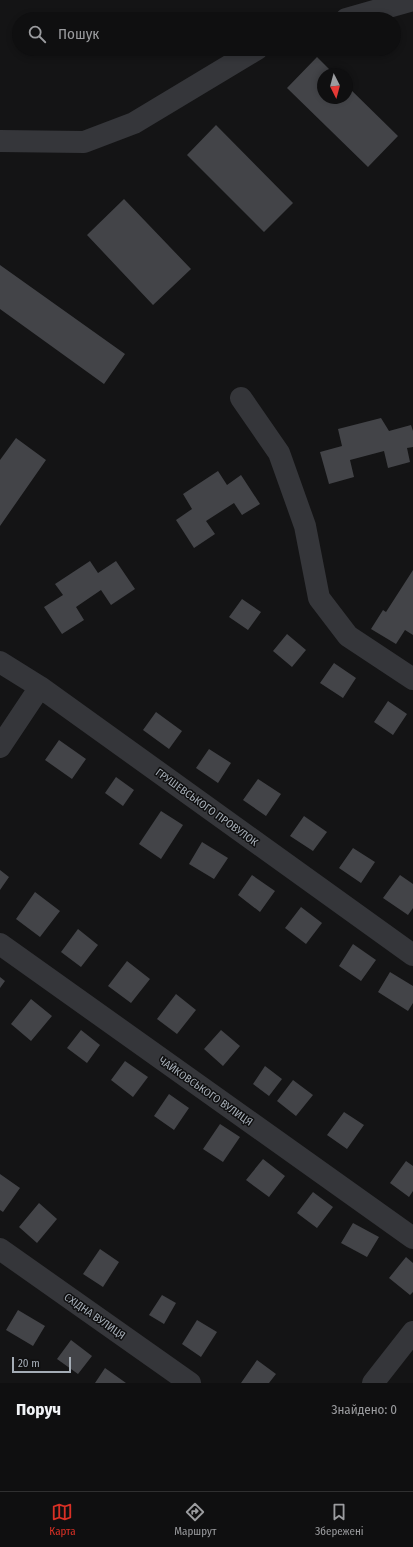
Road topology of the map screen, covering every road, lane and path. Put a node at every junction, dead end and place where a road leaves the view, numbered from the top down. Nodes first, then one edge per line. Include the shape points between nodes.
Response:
1 (413, 0) edge
2 (371, 12) edge
3 (246, 56) edge
4 (0, 141) edge
5 (241, 398) dead end
6 (0, 662) edge
7 (413, 679) edge
8 (40, 687) junction
9 (0, 747) edge
10 (0, 944) edge
11 (413, 955) edge
12 (413, 1238) edge
13 (0, 1249) edge
14 (413, 1332) edge
15 (190, 1383) edge
16 (373, 1383) edge

1 - 2 street
3 - 4 street via 134,124 84,142
5 - 7 street via 279,453 305,526 319,598 348,636
6 - 8 street, ГРУШЕВСЬКОГО ПРОВУЛОК
8 - 9 street
8 - 11 street, ГРУШЕВСЬКОГО ПРОВУЛОК
10 - 12 street, ЧАЙКОВСЬКОГО ВУЛИЦЯ
13 - 15 street, СХІДНА ВУЛИЦЯ
14 - 16 street

